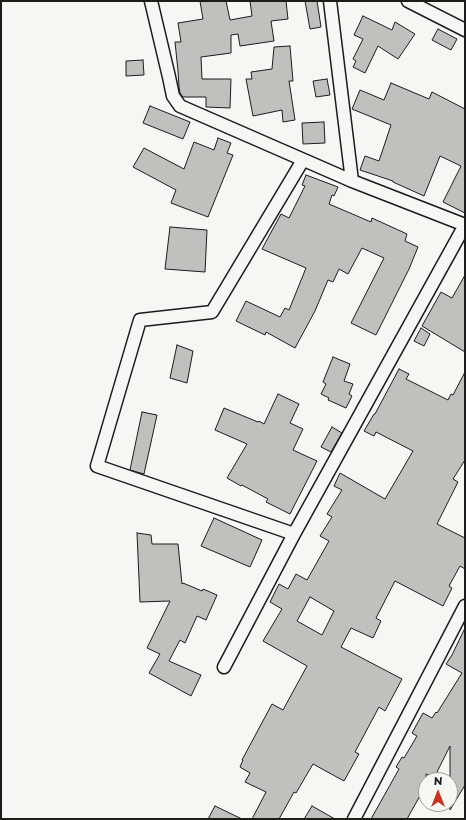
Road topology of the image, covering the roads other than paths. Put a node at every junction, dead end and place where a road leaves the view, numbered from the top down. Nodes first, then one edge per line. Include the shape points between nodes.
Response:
1 (150, 1) edge
2 (330, 1) edge
3 (408, 1) edge
4 (465, 30) edge
5 (303, 160) junction
6 (352, 181) junction
7 (465, 225) edge
8 (294, 534) junction
9 (465, 606) edge
10 (224, 667) dead end
11 (354, 819) edge

1 - 5 street via 173,96 180,106
2 - 6 street
3 - 4 street
5 - 6 street
5 - 8 street via 212,312 140,320 97,466
6 - 7 street
7 - 8 street
8 - 10 street
9 - 11 street

